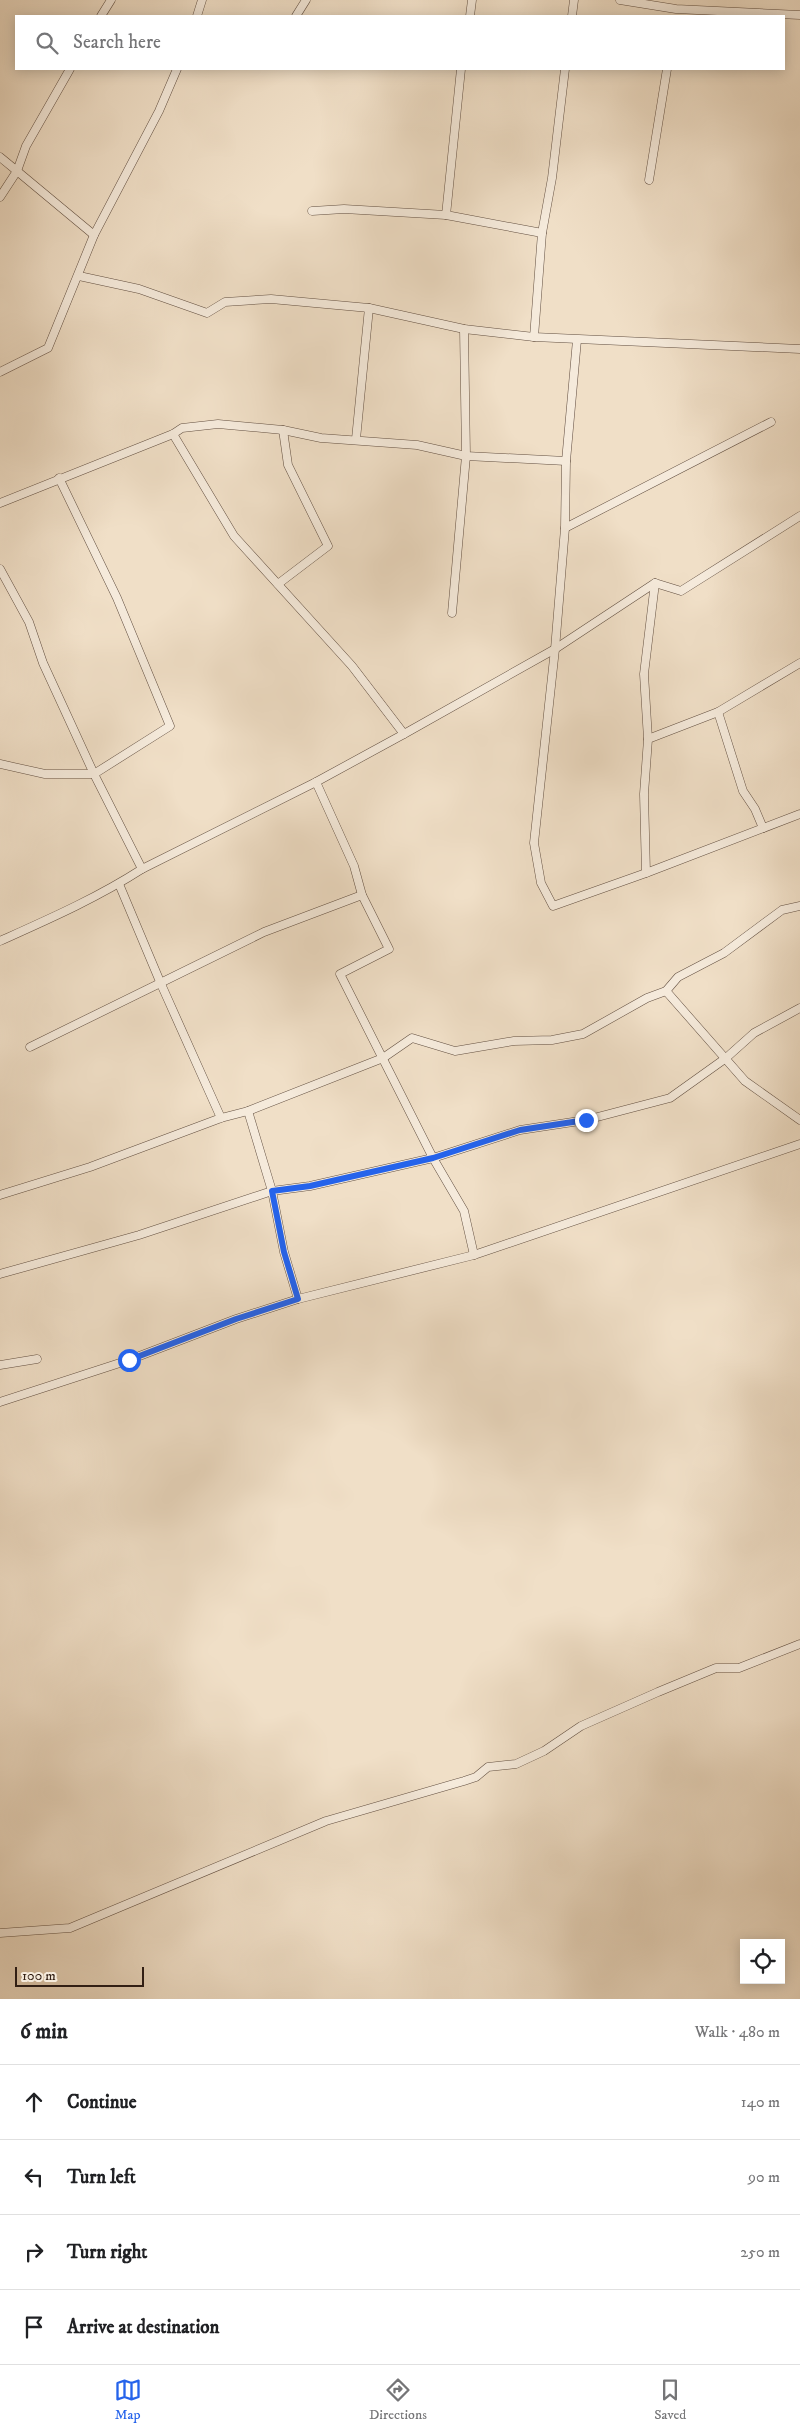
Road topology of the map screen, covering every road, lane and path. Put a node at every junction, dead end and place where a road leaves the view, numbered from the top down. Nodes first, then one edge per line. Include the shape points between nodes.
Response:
1 (111, 0) edge
2 (202, 0) edge
3 (306, 0) edge
4 (472, 0) edge
5 (574, 0) edge
6 (620, 0) edge
7 (676, 12) edge
8 (102, 15) edge
9 (197, 15) edge
10 (297, 15) edge
11 (470, 15) edge
12 (572, 15) edge
13 (800, 15) edge
14 (69, 70) edge
15 (177, 70) edge
16 (461, 70) edge
17 (565, 70) edge
18 (667, 70) edge
19 (0, 157) edge
20 (17, 171) junction
21 (649, 180) dead end
22 (0, 197) edge
23 (312, 211) dead end
24 (446, 215) junction
25 (542, 233) junction
26 (94, 235) junction
27 (79, 276) junction
28 (369, 308) junction
29 (464, 329) junction
30 (534, 337) junction
31 (577, 340) junction
32 (800, 349) edge
33 (0, 372) edge
34 (771, 422) dead end
35 (283, 430) junction
36 (173, 434) junction
37 (356, 439) junction
38 (466, 456) junction
39 (566, 461) junction
40 (59, 478) junction
41 (0, 503) edge
42 (800, 516) edge
43 (565, 528) junction
44 (0, 569) edge
45 (655, 583) junction
46 (278, 584) junction
47 (452, 613) dead end
48 (556, 649) junction
49 (800, 664) edge
50 (718, 712) junction
51 (404, 734) junction
52 (648, 739) junction
53 (0, 764) edge
54 (94, 774) junction
55 (316, 782) junction
56 (800, 814) edge
57 (762, 828) junction
58 (142, 869) junction
59 (646, 873) junction
60 (119, 884) junction
61 (362, 895) junction
62 (800, 906) edge
63 (0, 941) edge
64 (161, 984) junction
65 (666, 991) junction
66 (800, 1008) edge
67 (30, 1047) dead end
68 (383, 1058) junction
69 (726, 1058) junction
70 (248, 1112) junction
71 (221, 1118) junction
72 (800, 1120) edge
73 (800, 1144) edge
74 (433, 1158) junction
75 (272, 1191) junction
76 (0, 1196) edge
77 (474, 1255) junction
78 (0, 1274) edge
79 (298, 1299) junction
80 (37, 1359) dead end
81 (0, 1365) edge
82 (0, 1402) edge
83 (800, 1644) edge
84 (0, 1934) edge

1 - 8 street
2 - 9 street
3 - 10 street
4 - 11 street
5 - 12 street
6 - 7 street
7 - 13 street
14 - 20 street via 26,146
15 - 26 street via 160,111
16 - 24 street
17 - 25 street
18 - 21 street
19 - 20 street
20 - 22 street
20 - 26 street
23 - 24 street via 344,209
24 - 25 street
25 - 30 street
26 - 27 street
27 - 28 street via 139,289 206,313 225,302 271,299
27 - 33 street via 48,348
28 - 29 street
28 - 37 street
29 - 30 street
29 - 38 street
30 - 31 street
31 - 32 street
31 - 39 street
34 - 43 street
35 - 36 street via 218,424 182,428
35 - 37 street via 321,438
35 - 46 street via 288,465 328,546
36 - 40 street
36 - 46 street via 234,536
37 - 38 street via 417,445
38 - 39 street
38 - 47 street
39 - 43 street
40 - 41 street
40 - 54 street via 117,598 170,726
42 - 45 street via 681,590
43 - 48 street
44 - 54 street via 30,622 43,663
45 - 48 street
45 - 52 street via 644,674
46 - 51 street via 352,666
48 - 51 street
48 - 59 street via 534,843 542,883 554,906
49 - 50 street
50 - 52 street
50 - 57 street via 743,791
51 - 55 street
52 - 59 street via 644,794
53 - 54 street via 45,774
54 - 58 street
55 - 58 street
55 - 61 street via 354,866
56 - 57 street
57 - 59 street
58 - 60 street
60 - 63 street
60 - 64 street
61 - 64 street via 264,932
61 - 68 street via 389,949 340,974
62 - 65 street via 782,910 724,953 678,977
64 - 67 street
64 - 71 street
65 - 68 street via 647,998 583,1034 455,1051 412,1038
65 - 69 street
66 - 69 street via 754,1033
68 - 70 street
68 - 74 street
69 - 72 street via 745,1081
69 - 74 street via 670,1098 586,1120 520,1130
70 - 71 street
70 - 75 street
71 - 76 street via 90,1167
73 - 77 street
74 - 75 street via 310,1186
74 - 77 street via 464,1211
75 - 78 street via 139,1235
75 - 79 street via 284,1252
77 - 79 street
79 - 82 street
80 - 81 street
83 - 84 street via 739,1668 716,1668 658,1692 581,1726 544,1751 516,1764 488,1767 476,1777 326,1821 70,1928

